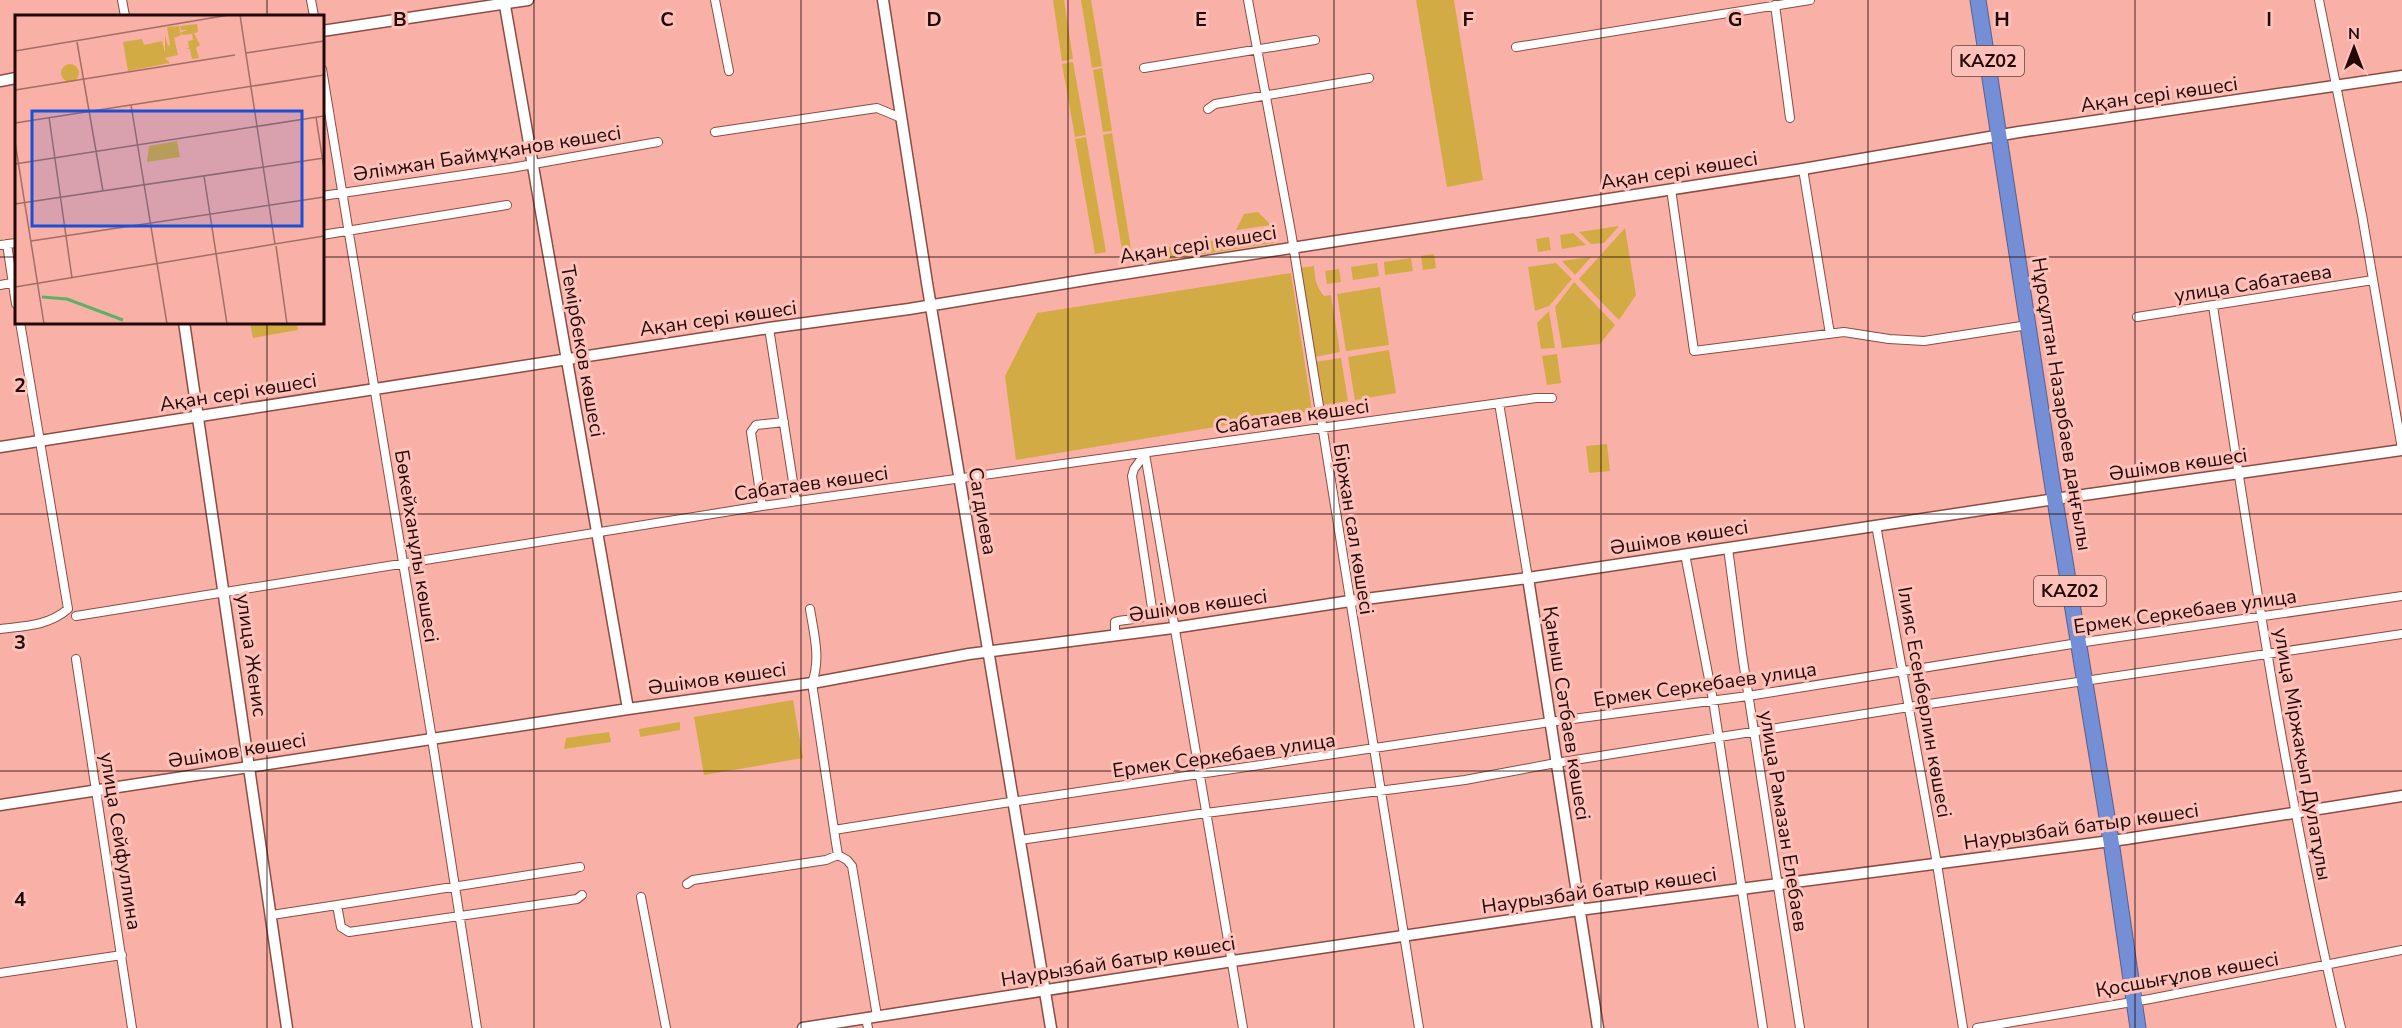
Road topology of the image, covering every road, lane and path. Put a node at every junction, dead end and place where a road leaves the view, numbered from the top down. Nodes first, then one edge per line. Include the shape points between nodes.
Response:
1 (122, 0) edge
2 (311, 0) edge
3 (528, 0) edge
4 (715, 0) edge
5 (883, 0) edge
6 (1248, 0) edge
7 (1810, 0) edge
8 (1978, 0) edge
9 (2319, 0) edge
10 (504, 1) edge
11 (1784, 2) edge
12 (1775, 5) junction
13 (125, 15) edge
14 (314, 15) edge
15 (324, 31) edge
16 (1315, 40) dead end
17 (1516, 47) dead end
18 (1257, 51) junction
19 (1144, 68) dead end
20 (729, 71) dead end
21 (2402, 76) edge
22 (15, 78) edge
23 (1369, 78) dead end
24 (0, 81) edge
25 (324, 82) edge
26 (2336, 87) junction
27 (1265, 95) junction
28 (1208, 109) dead end
29 (901, 118) junction
30 (1790, 118) dead end
31 (715, 132) dead end
32 (1999, 135) junction
33 (658, 142) dead end
34 (532, 164) junction
35 (1803, 169) junction
36 (1671, 189) junction
37 (342, 194) junction
38 (324, 196) edge
39 (507, 205) dead end
40 (348, 231) junction
41 (324, 235) edge
42 (3, 245) edge
43 (1293, 248) junction
44 (2373, 280) junction
45 (15, 282) edge
46 (0, 285) edge
47 (931, 306) junction
48 (2213, 306) junction
49 (2138, 317) dead end
50 (20, 324) edge
51 (184, 324) edge
52 (2028, 325) junction
53 (769, 328) junction
54 (1830, 334) junction
55 (567, 359) junction
56 (374, 389) junction
57 (1552, 399) dead end
58 (1499, 403) junction
59 (198, 416) junction
60 (784, 422) junction
61 (1321, 428) junction
62 (40, 441) junction
63 (0, 447) edge
64 (2402, 449) edge
65 (1145, 454) junction
66 (2238, 474) junction
67 (960, 479) junction
68 (2055, 499) junction
69 (796, 501) junction
70 (762, 506) junction
71 (1876, 525) junction
72 (597, 532) junction
73 (1728, 548) junction
74 (1685, 554) junction
75 (402, 563) junction
76 (1528, 578) junction
77 (225, 593) junction
78 (2402, 596) edge
79 (1350, 601) junction
80 (810, 609) dead end
81 (76, 616) dead end
82 (2261, 616) junction
83 (1173, 628) junction
84 (0, 629) edge
85 (2402, 634) edge
86 (1115, 635) junction
87 (2078, 643) junction
88 (989, 651) junction
89 (2267, 653) junction
90 (76, 659) dead end
91 (1903, 672) junction
92 (2084, 681) junction
93 (812, 683) junction
94 (1748, 696) junction
95 (1713, 700) junction
96 (1909, 707) junction
97 (628, 709) junction
98 (1550, 722) junction
99 (1754, 731) junction
100 (1718, 737) junction
101 (432, 739) junction
102 (1374, 750) junction
103 (1556, 763) junction
104 (250, 766) junction
105 (1200, 775) junction
106 (1381, 790) junction
107 (96, 791) junction
108 (2402, 795) edge
109 (1014, 802) junction
110 (0, 805) edge
111 (2295, 812) junction
112 (1206, 813) junction
113 (834, 830) junction
114 (1020, 840) junction
115 (2111, 841) junction
116 (838, 855) junction
117 (1937, 864) junction
118 (580, 867) dead end
119 (687, 885) dead end
120 (1777, 885) junction
121 (455, 887) junction
122 (1740, 889) junction
123 (582, 895) dead end
124 (641, 897) dead end
125 (338, 905) junction
126 (1579, 910) junction
127 (272, 915) junction
128 (460, 917) junction
129 (1405, 936) junction
130 (2402, 950) edge
131 (122, 955) junction
132 (1233, 961) junction
133 (2326, 965) junction
134 (0, 973) edge
135 (1045, 990) junction
136 (2134, 1002) junction
137 (877, 1016) junction
138 (867, 1023) edge
139 (132, 1028) edge
140 (287, 1028) edge
141 (477, 1028) edge
142 (666, 1028) edge
143 (803, 1028) edge
144 (1051, 1028) edge
145 (1243, 1028) edge
146 (1419, 1028) edge
147 (1598, 1028) edge
148 (1763, 1028) edge
149 (1800, 1028) edge
150 (1963, 1028) edge
151 (1977, 1028) edge
152 (2138, 1028) edge
153 (2341, 1028) edge

1 - 13 street
2 - 14 street
3 - 10 street
4 - 20 street
5 - 29 street, Сагдиева
6 - 18 street, Біржан сал көшесі
7 - 11 street
8 - 32 highway, Нұрсұлтан Назарбаев даңғылы / KАZ02
9 - 26 street
10 - 15 street
10 - 34 street, Темірбеков көшесі
11 - 12 street
12 - 17 street
12 - 30 street
16 - 18 street
18 - 19 street
18 - 27 street, Біржан сал көшесі
21 - 26 street, Ақан сері көшесі
22 - 24 street
23 - 27 street
25 - 37 street, Бөкейханұлы көшесі
26 - 32 street, Ақан сері көшесі
26 - 44 street
27 - 28 street via 1215,104
27 - 43 street, Біржан сал көшесі
29 - 31 street via 877,108
29 - 47 street, Сагдиева
32 - 35 street, Ақан сері көшесі
32 - 52 highway, Нұрсұлтан Назарбаев даңғылы / KАZ02
33 - 34 street, Әлімжан Баймұқанов көшесі
34 - 37 street, Әлімжан Баймұқанов көшесі
34 - 55 street, Темірбеков көшесі
35 - 36 street, Ақан сері көшесі
35 - 54 street
36 - 43 street, Ақан сері көшесі
36 - 54 street via 1694,351
37 - 38 street, Әлімжан Баймұқанов көшесі
37 - 40 street, Бөкейханұлы көшесі
39 - 40 street
40 - 41 street
40 - 56 street, Бөкейханұлы көшесі
42 - 45 street
43 - 47 street, Ақан сері көшесі
43 - 61 street, Біржан сал көшесі
44 - 48 street, улица Сабатаева
44 - 64 street
45 - 46 street
47 - 53 street, Ақан сері көшесі
47 - 67 street, Сагдиева
48 - 49 street, улица Сабатаева
48 - 66 street, улица Міржақып Дулатұлы
50 - 62 street
51 - 59 street, улица Женис
52 - 54 street via 1924,340
52 - 68 highway, Нұрсұлтан Назарбаев даңғылы / KАZ02
53 - 55 street, Ақан сері көшесі
53 - 60 street
55 - 56 street, Ақан сері көшесі
55 - 72 street, Темірбеков көшесі
56 - 59 street, Ақан сері көшесі
56 - 75 street, Бөкейханұлы көшесі
57 - 58 street, Сабатаев көшесі
58 - 61 street, Сабатаев көшесі
58 - 76 street, Қаныш Сәтбаев көшесі
59 - 62 street, Ақан сері көшесі
59 - 77 street, улица Женис
60 - 69 street
60 - 70 street via 756,425 752,432
61 - 65 street, Сабатаев көшесі
61 - 79 street, Біржан сал көшесі
62 - 63 street, Ақан сері көшесі
62 - 84 street via 68,609 44,623
64 - 66 street, Әшімов көшесі
65 - 67 street, Сабатаев көшесі
65 - 83 street
65 - 86 street via 1132,476 1152,608 1143,618 1114,622
66 - 68 street, Әшімов көшесі
66 - 82 street, улица Міржақып Дулатұлы
67 - 69 street, Сабатаев көшесі
67 - 88 street, Сагдиева
68 - 71 street, Әшімов көшесі
68 - 87 highway, Нұрсұлтан Назарбаев даңғылы / KАZ02
69 - 70 street, Сабатаев көшесі
70 - 72 street, Сабатаев көшесі
71 - 73 street, Әшімов көшесі
71 - 91 street, Ілияс Есенберлин көшесі
72 - 75 street, Сабатаев көшесі
72 - 97 street, Темірбеков көшесі
73 - 74 street, Әшімов көшесі
73 - 94 street, улица Рамазан Елебаев
74 - 76 street, Әшімов көшесі
74 - 95 street
75 - 77 street, Сабатаев көшесі
75 - 101 street, Бөкейханұлы көшесі
76 - 79 street, Әшімов көшесі
76 - 98 street, Қаныш Сәтбаев көшесі
77 - 81 street, Сабатаев көшесі
77 - 104 street, улица Женис
78 - 82 street, Ермек Серкебаев улица
79 - 83 street, Әшімов көшесі
79 - 102 street, Біржан сал көшесі
80 - 93 street via 817,659
82 - 87 street, Ермек Серкебаев улица
82 - 89 street, улица Міржақып Дулатұлы
83 - 86 street, Әшімов көшесі
83 - 105 street
85 - 89 street
86 - 88 street, Әшімов көшесі
87 - 91 street, Ермек Серкебаев улица
87 - 92 highway, Нұрсұлтан Назарбаев даңғылы / KАZ02
88 - 93 street, Әшімов көшесі
88 - 109 street, Сагдиева
89 - 92 street
89 - 111 street, улица Міржақып Дулатұлы
90 - 107 street, улица Сейфуллина
91 - 94 street, Ермек Серкебаев улица
91 - 96 street, Ілияс Есенберлин көшесі
92 - 96 street
92 - 115 highway, Нұрсұлтан Назарбаев даңғылы / KАZ02
93 - 97 street, Әшімов көшесі
93 - 113 street
94 - 95 street, Ермек Серкебаев улица
94 - 99 street, улица Рамазан Елебаев
95 - 98 street, Ермек Серкебаев улица
95 - 100 street
96 - 99 street
96 - 117 street, Ілияс Есенберлин көшесі
97 - 101 street, Әшімов көшесі
98 - 102 street, Ермек Серкебаев улица
98 - 103 street, Қаныш Сәтбаев көшесі
99 - 100 street
99 - 120 street, улица Рамазан Елебаев
100 - 103 street
100 - 122 street
101 - 104 street, Әшімов көшесі
101 - 121 street, Бөкейханұлы көшесі
102 - 105 street, Ермек Серкебаев улица
102 - 106 street, Біржан сал көшесі
103 - 106 street
103 - 126 street, Қаныш Сәтбаев көшесі
104 - 107 street, Әшімов көшесі
104 - 127 street, улица Женис
105 - 109 street, Ермек Серкебаев улица
105 - 112 street
106 - 112 street
106 - 129 street, Біржан сал көшесі
107 - 110 street, Әшімов көшесі
107 - 131 street, улица Сейфуллина
108 - 111 street, Наурызбай батыр көшесі
109 - 113 street, Ермек Серкебаев улица
109 - 114 street, Сагдиева
111 - 115 street, Наурызбай батыр көшесі
111 - 133 street, улица Міржақып Дулатұлы
112 - 114 street
112 - 132 street
113 - 116 street
114 - 135 street, Сагдиева
115 - 117 street, Наурызбай батыр көшесі
115 - 136 highway, Нұрсұлтан Назарбаев даңғылы / KАZ02
116 - 119 street via 693,880
116 - 137 street via 852,866
117 - 120 street, Наурызбай батыр көшесі
117 - 150 street, Ілияс Есенберлин көшесі
118 - 121 street
120 - 122 street, Наурызбай батыр көшесі
120 - 149 street, улица Рамазан Елебаев
121 - 125 street
121 - 128 street, Бөкейханұлы көшесі
122 - 126 street, Наурызбай батыр көшесі
122 - 148 street
123 - 128 street
124 - 142 street
125 - 127 street
125 - 128 street via 342,927 349,932
126 - 129 street, Наурызбай батыр көшесі
126 - 147 street, Қаныш Сәтбаев көшесі
127 - 140 street, улица Женис
128 - 141 street, Бөкейханұлы көшесі
129 - 132 street, Наурызбай батыр көшесі
129 - 146 street, Біржан сал көшесі
130 - 133 street, Қосшығұлов көшесі
131 - 134 street
131 - 139 street, улица Сейфуллина
132 - 135 street, Наурызбай батыр көшесі
132 - 145 street
133 - 136 street, Қосшығұлов көшесі
133 - 153 street, улица Міржақып Дулатұлы
135 - 137 street, Наурызбай батыр көшесі
135 - 144 street, Сагдиева
136 - 151 street, Қосшығұлов көшесі
136 - 152 highway, Нұрсұлтан Назарбаев даңғылы / KАZ02
137 - 138 street, Наурызбай батыр көшесі
138 - 143 street, Наурызбай батыр көшесі

